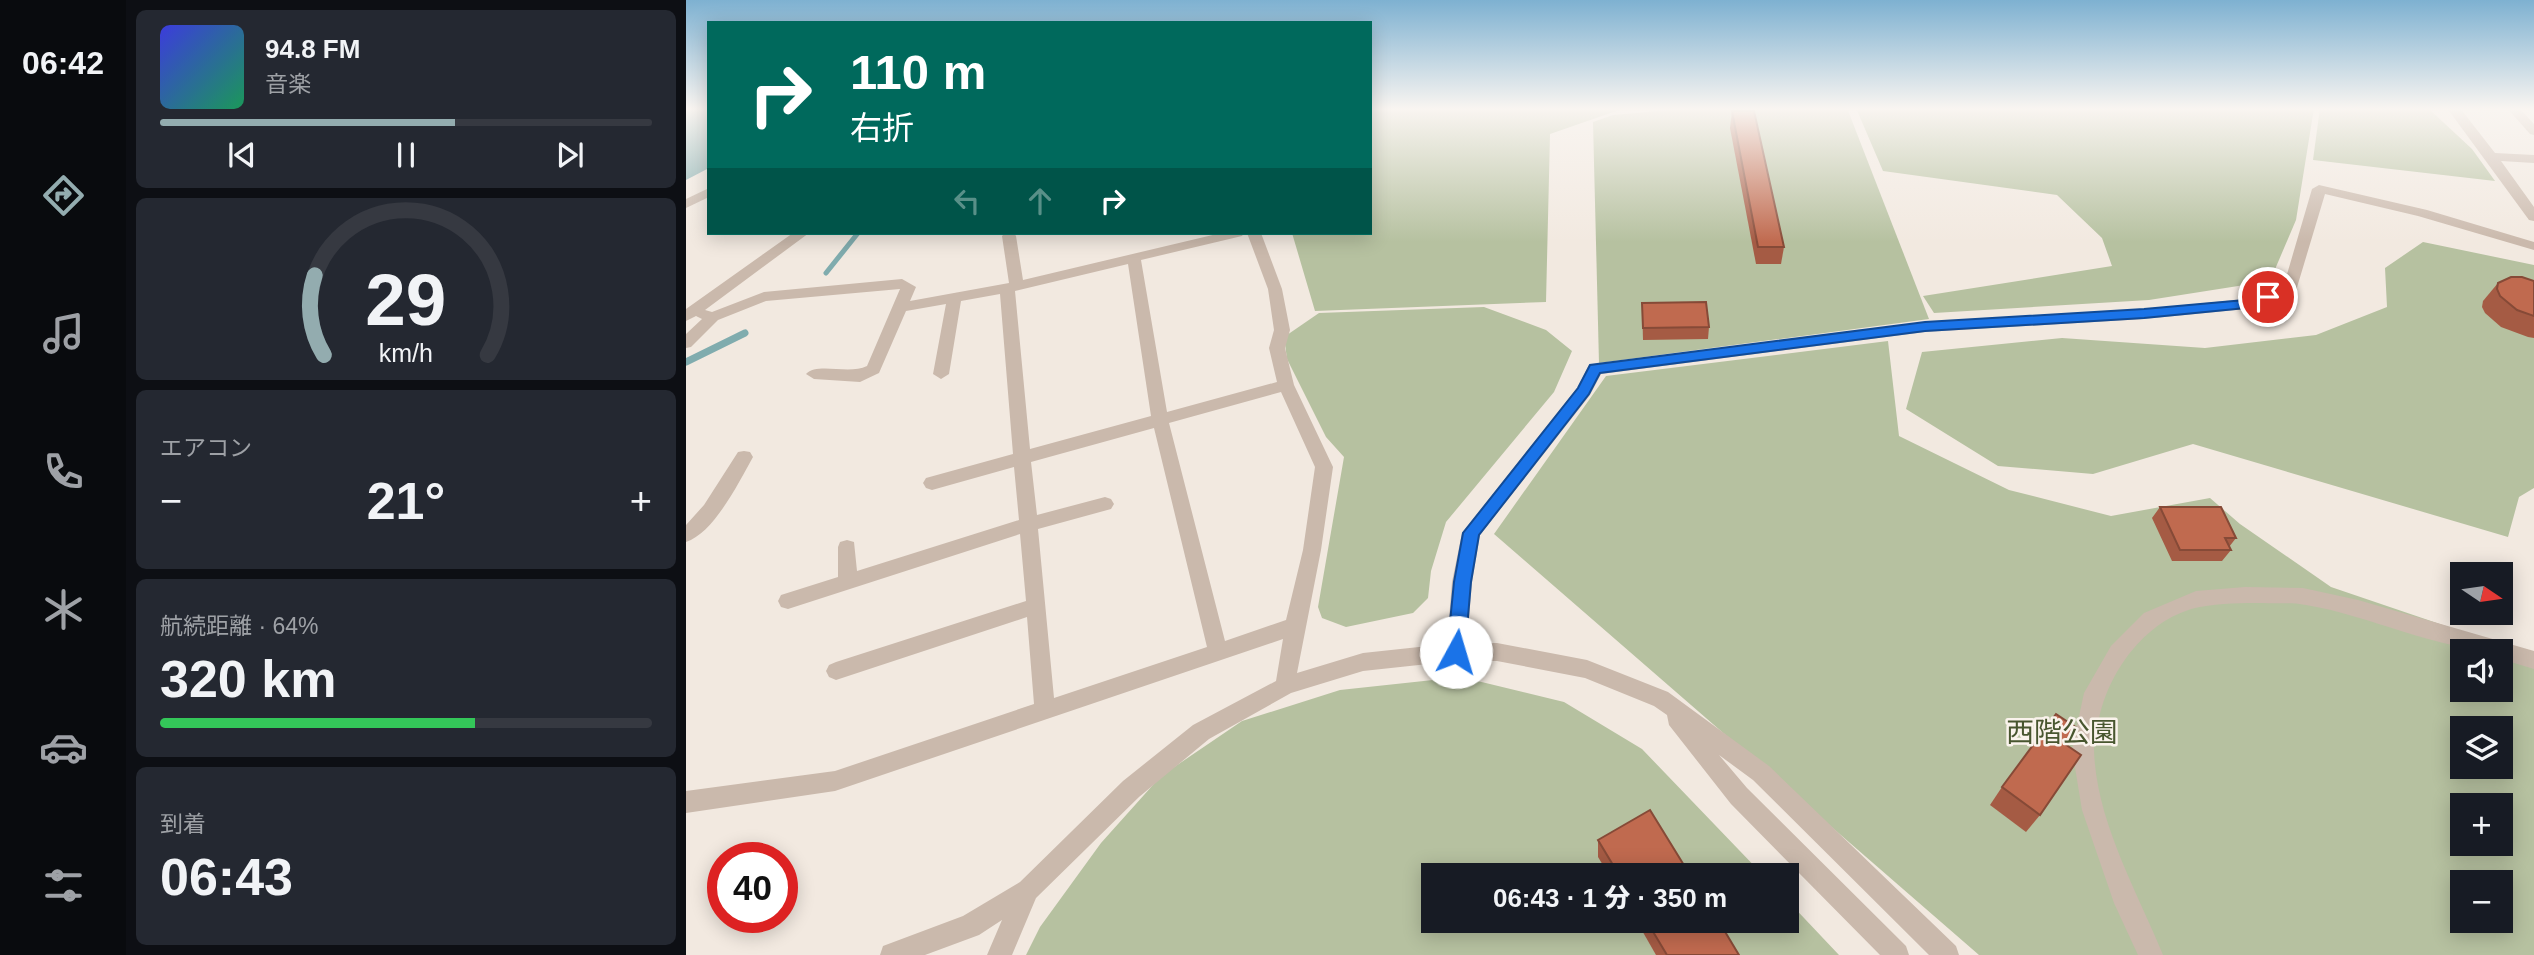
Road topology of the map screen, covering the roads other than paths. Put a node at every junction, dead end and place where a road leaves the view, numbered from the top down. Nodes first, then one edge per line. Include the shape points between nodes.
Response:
1 (2486, 153) edge
2 (2491, 157) junction
3 (2534, 159) edge
4 (707, 192) edge
5 (686, 204) edge
6 (2530, 205) edge
7 (2534, 217) edge
8 (799, 235) edge
9 (1229, 235) edge
10 (1255, 235) edge
11 (1009, 236) dead end
12 (2534, 246) edge
13 (1134, 258) junction
14 (1012, 287) junction
15 (954, 299) junction
16 (902, 307) junction
17 (689, 314) edge
18 (713, 317) junction
19 (686, 343) edge
20 (814, 374) dead end
21 (941, 374) dead end
22 (1286, 385) junction
23 (1160, 419) junction
24 (744, 457) dead end
25 (1021, 457) junction
26 (932, 482) dead end
27 (1105, 504) dead end
28 (1027, 526) junction
29 (686, 535) edge
30 (848, 547) dead end
31 (848, 582) junction
32 (788, 601) dead end
33 (1035, 606) junction
34 (1294, 626) junction
35 (1218, 651) junction
36 (1456, 652) junction
37 (2534, 660) edge
38 (836, 671) dead end
39 (1285, 687) junction
40 (1661, 699) junction
41 (1045, 709) junction
42 (686, 802) edge
43 (1028, 890) junction
44 (892, 955) edge
45 (999, 955) edge
46 (1897, 955) edge
47 (1947, 955) edge
48 (2151, 955) edge

1 - 2 street
2 - 3 street
2 - 6 street
4 - 5 street
6 - 7 street
8 - 17 street
9 - 13 street
10 - 22 street via 1275,289 1282,330 1277,348
11 - 14 street
12 - 36 street via 2319,189 2290,291 2246,304 1925,327 1595,369 1584,391 1471,533
13 - 14 street
13 - 23 street
14 - 15 street
14 - 25 street
15 - 16 street
15 - 21 street
16 - 18 street via 909,287 902,284 764,297
16 - 20 street via 873,369 860,376
17 - 18 street
18 - 19 street
22 - 23 street
22 - 34 street via 1324,467 1312,550
23 - 25 street
23 - 35 street
24 - 29 street
25 - 26 street
25 - 28 street
27 - 28 street
28 - 31 street
28 - 33 street
30 - 31 street
31 - 32 street
33 - 38 street
33 - 41 street
34 - 35 street
34 - 39 street
35 - 41 street
36 - 39 street via 1363,662
36 - 40 street via 1497,652 1587,669
37 - 48 street via 2303,596 2196,599 2151,619 2118,652 2094,693 2083,749 2093,810 2126,903
39 - 43 street via 1201,732 1131,789
40 - 46 street via 1739,796
40 - 47 street via 1761,773
41 - 42 street via 835,781
43 - 44 street via 970,926
43 - 45 street

